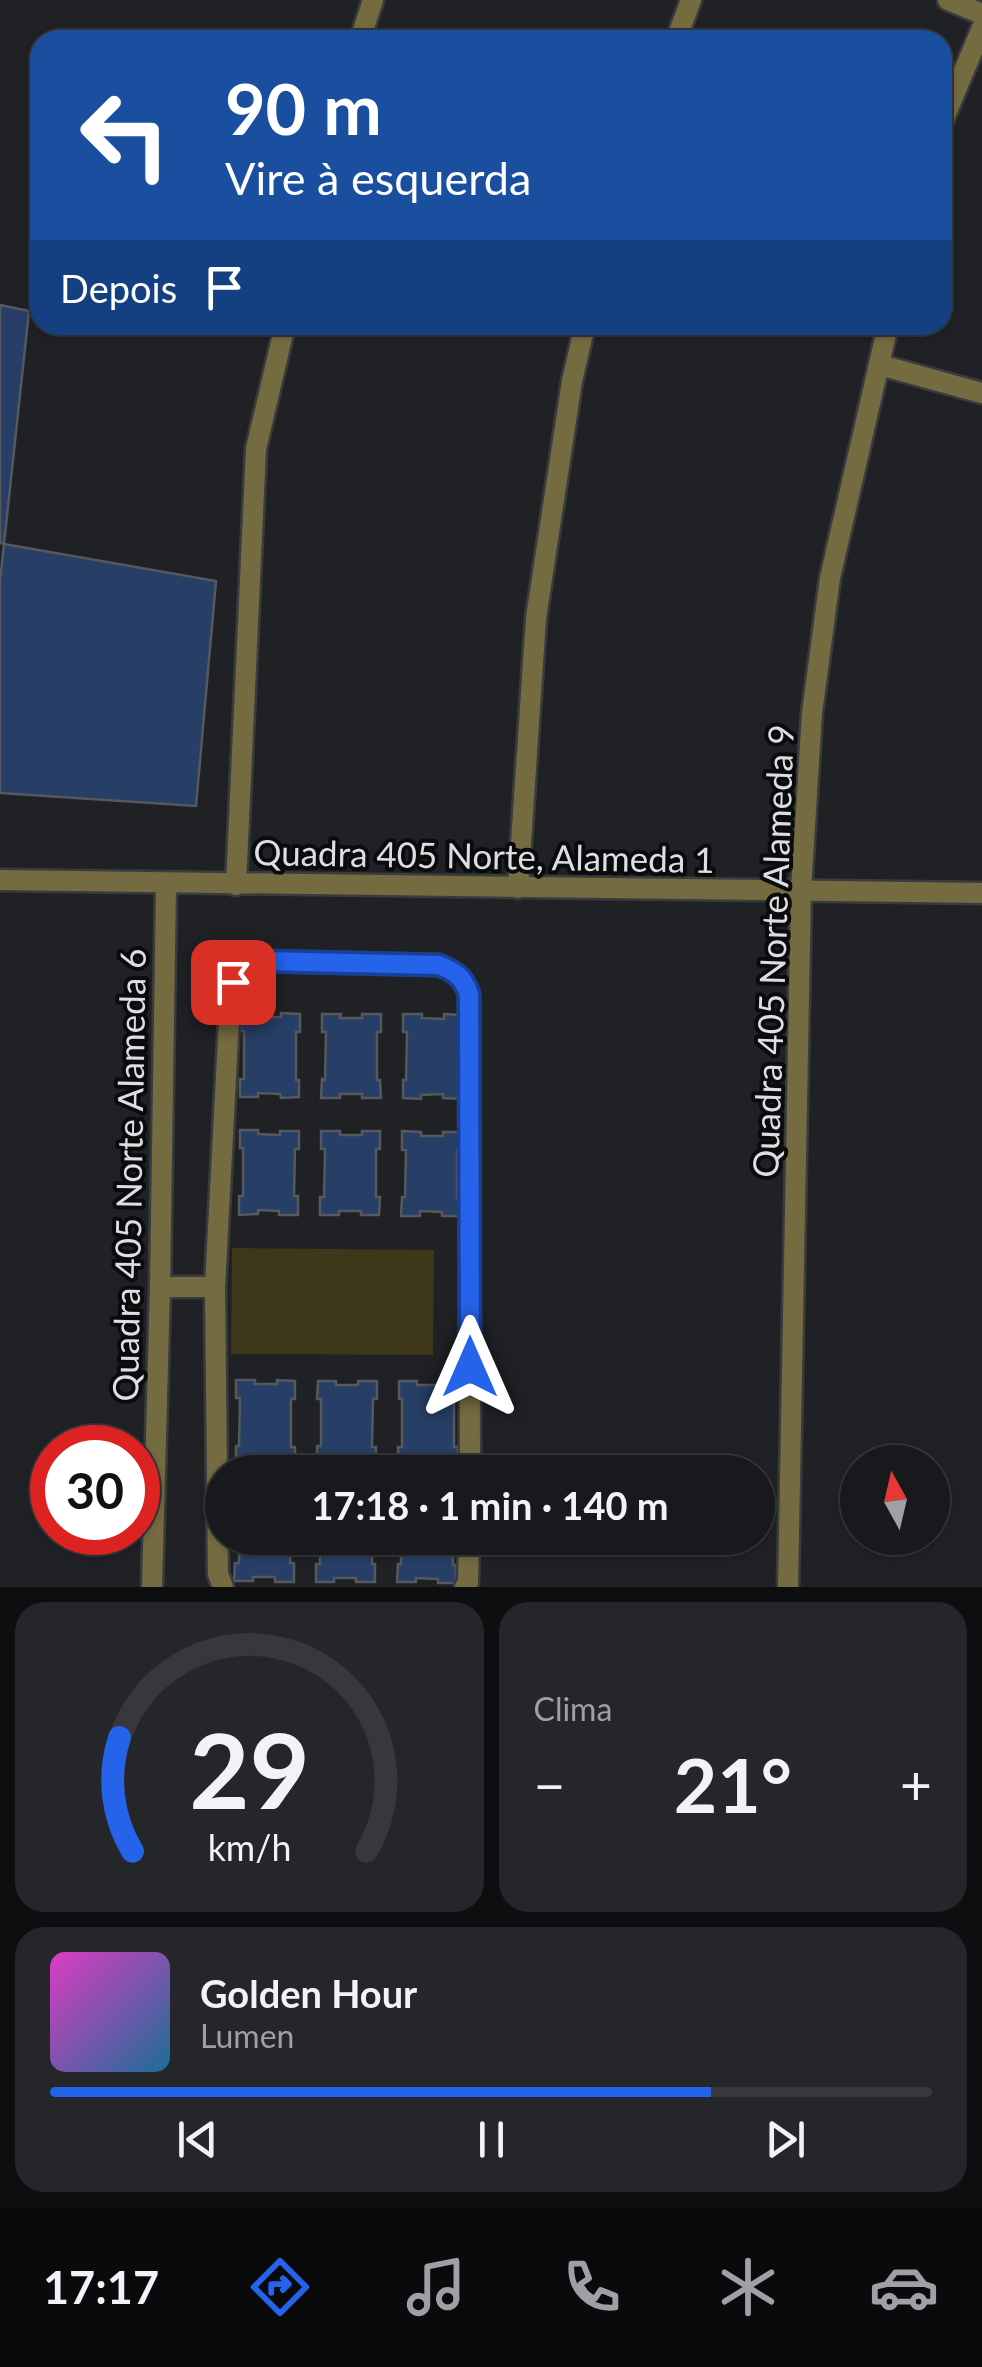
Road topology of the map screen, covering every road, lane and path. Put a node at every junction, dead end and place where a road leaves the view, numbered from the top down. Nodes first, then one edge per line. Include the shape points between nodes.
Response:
1 (373, 0) edge
2 (691, 0) edge
3 (948, 0) edge
4 (982, 14) edge
5 (982, 28) edge
6 (363, 30) edge
7 (680, 30) edge
8 (952, 99) edge
9 (283, 335) edge
10 (584, 335) edge
11 (886, 335) edge
12 (880, 365) junction
13 (982, 393) edge
14 (0, 880) edge
15 (166, 884) junction
16 (236, 885) junction
17 (518, 888) junction
18 (802, 890) junction
19 (982, 892) edge
20 (160, 1287) junction
21 (215, 1287) junction
22 (470, 1455) edge
23 (469, 1555) edge
24 (152, 1587) edge
25 (223, 1587) edge
26 (465, 1587) edge
27 (788, 1587) edge

1 - 6 street
2 - 7 street
3 - 4 street
5 - 8 street
9 - 16 street via 256,450
10 - 17 street via 536,618
11 - 12 street, Quadra 405 Norte Alameda 9
12 - 13 street
12 - 18 street, Quadra 405 Norte Alameda 9 via 830,578 812,713
14 - 15 street, Quadra 405 Norte, Alameda 1
15 - 16 street, Quadra 405 Norte, Alameda 1
15 - 20 street, Quadra 405 Norte Alameda 6
16 - 17 street, Quadra 405 Norte, Alameda 1
17 - 18 street, Quadra 405 Norte, Alameda 1
18 - 19 street, Quadra 405 Norte, Alameda 1
18 - 27 street, Quadra 405 Norte Alameda 9
20 - 21 street
20 - 24 street, Quadra 405 Norte Alameda 6
21 - 22 street via 233,982 262,961 439,965 456,972 469,994
21 - 25 street
23 - 26 street

